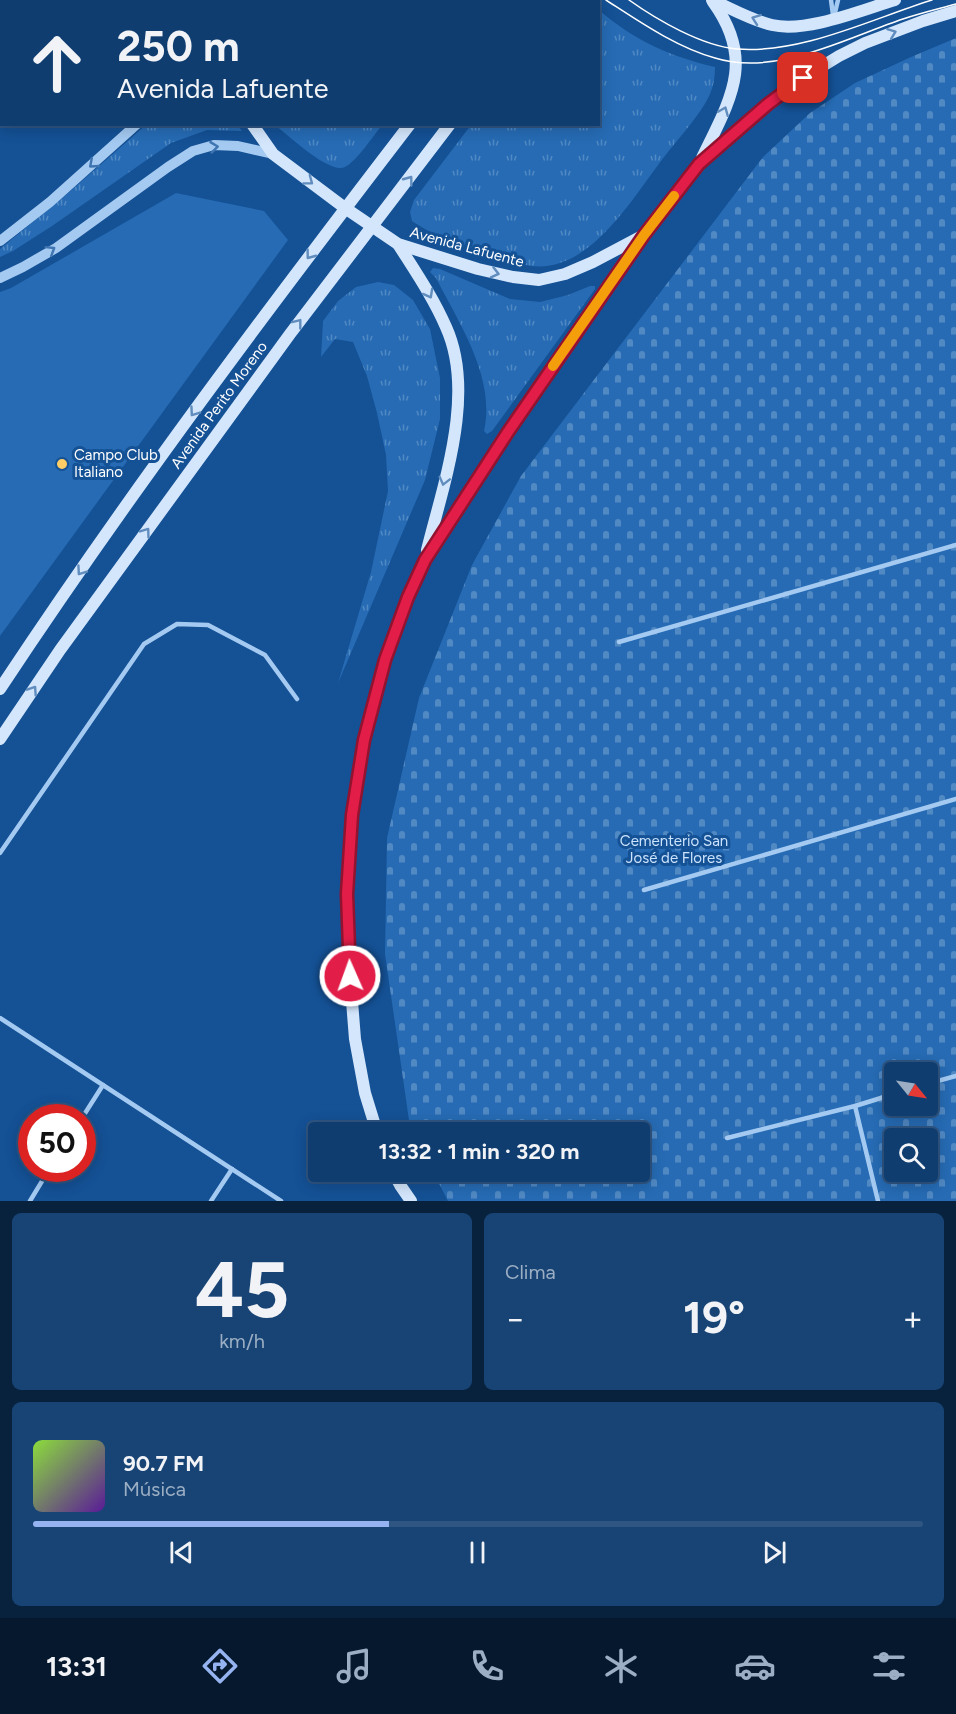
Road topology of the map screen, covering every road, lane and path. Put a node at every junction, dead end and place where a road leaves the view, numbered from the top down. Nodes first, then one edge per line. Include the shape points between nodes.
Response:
1 (712, 0) edge
2 (831, 0) edge
3 (838, 0) edge
4 (895, 0) edge
5 (956, 11) edge
6 (833, 20) junction
7 (135, 126) edge
8 (253, 126) edge
9 (408, 126) edge
10 (449, 126) edge
11 (273, 154) junction
12 (699, 164) junction
13 (345, 208) junction
14 (373, 227) junction
15 (644, 235) junction
16 (0, 242) edge
17 (398, 244) junction
18 (0, 278) edge
19 (956, 545) edge
20 (425, 560) junction
21 (619, 642) dead end
22 (0, 689) edge
23 (297, 699) dead end
24 (0, 739) edge
25 (956, 799) edge
26 (0, 853) edge
27 (644, 890) dead end
28 (0, 1018) edge
29 (956, 1076) edge
30 (938, 1081) edge
31 (103, 1085) junction
32 (884, 1097) edge
33 (91, 1104) edge
34 (855, 1106) junction
35 (374, 1122) edge
36 (727, 1138) dead end
37 (232, 1169) junction
38 (42, 1182) edge
39 (398, 1182) edge
40 (30, 1201) edge
41 (211, 1201) edge
42 (281, 1201) edge
43 (411, 1201) edge
44 (878, 1201) edge

6 -> 1 main road, Avenida Lafuente via 775,26
12 -> 1 main road, Avenida Lafuente via 726,110 737,63 732,33
2 - 6 lane
3 - 6 lane
4 - 6 main road, Avenida Lafuente
12 -> 5 main road, Avenida Lafuente via 768,104 839,56
7 -> 16 street
8 - 11 main road
9 - 13 main road, Avenida Perito Moreno
14 -> 10 main road, Avenida Perito Moreno
11 -> 13 main road
18 -> 11 street via 56,248 193,151 238,146
12 - 15 main road, Avenida Lafuente
13 - 14 main road
13 -> 22 main road, Avenida Perito Moreno via 234,354
14 - 17 main road
24 -> 14 main road, Avenida Perito Moreno via 276,353
17 -> 15 main road, Avenida Lafuente via 513,278 539,280 565,274
15 - 20 main road
17 -> 20 main road via 447,328 456,363 459,399 455,436
19 - 21 lane
20 - 35 main road via 385,660 364,740 352,815 347,894 350,976 355,1039
23 - 26 lane via 265,655 208,625 177,624 144,644
25 - 27 lane
28 - 31 lane
29 - 30 lane
31 - 33 lane
31 - 37 lane
32 - 34 lane
34 - 36 lane
34 - 44 lane
37 - 41 lane
37 - 42 lane
38 - 40 lane
39 - 43 main road

